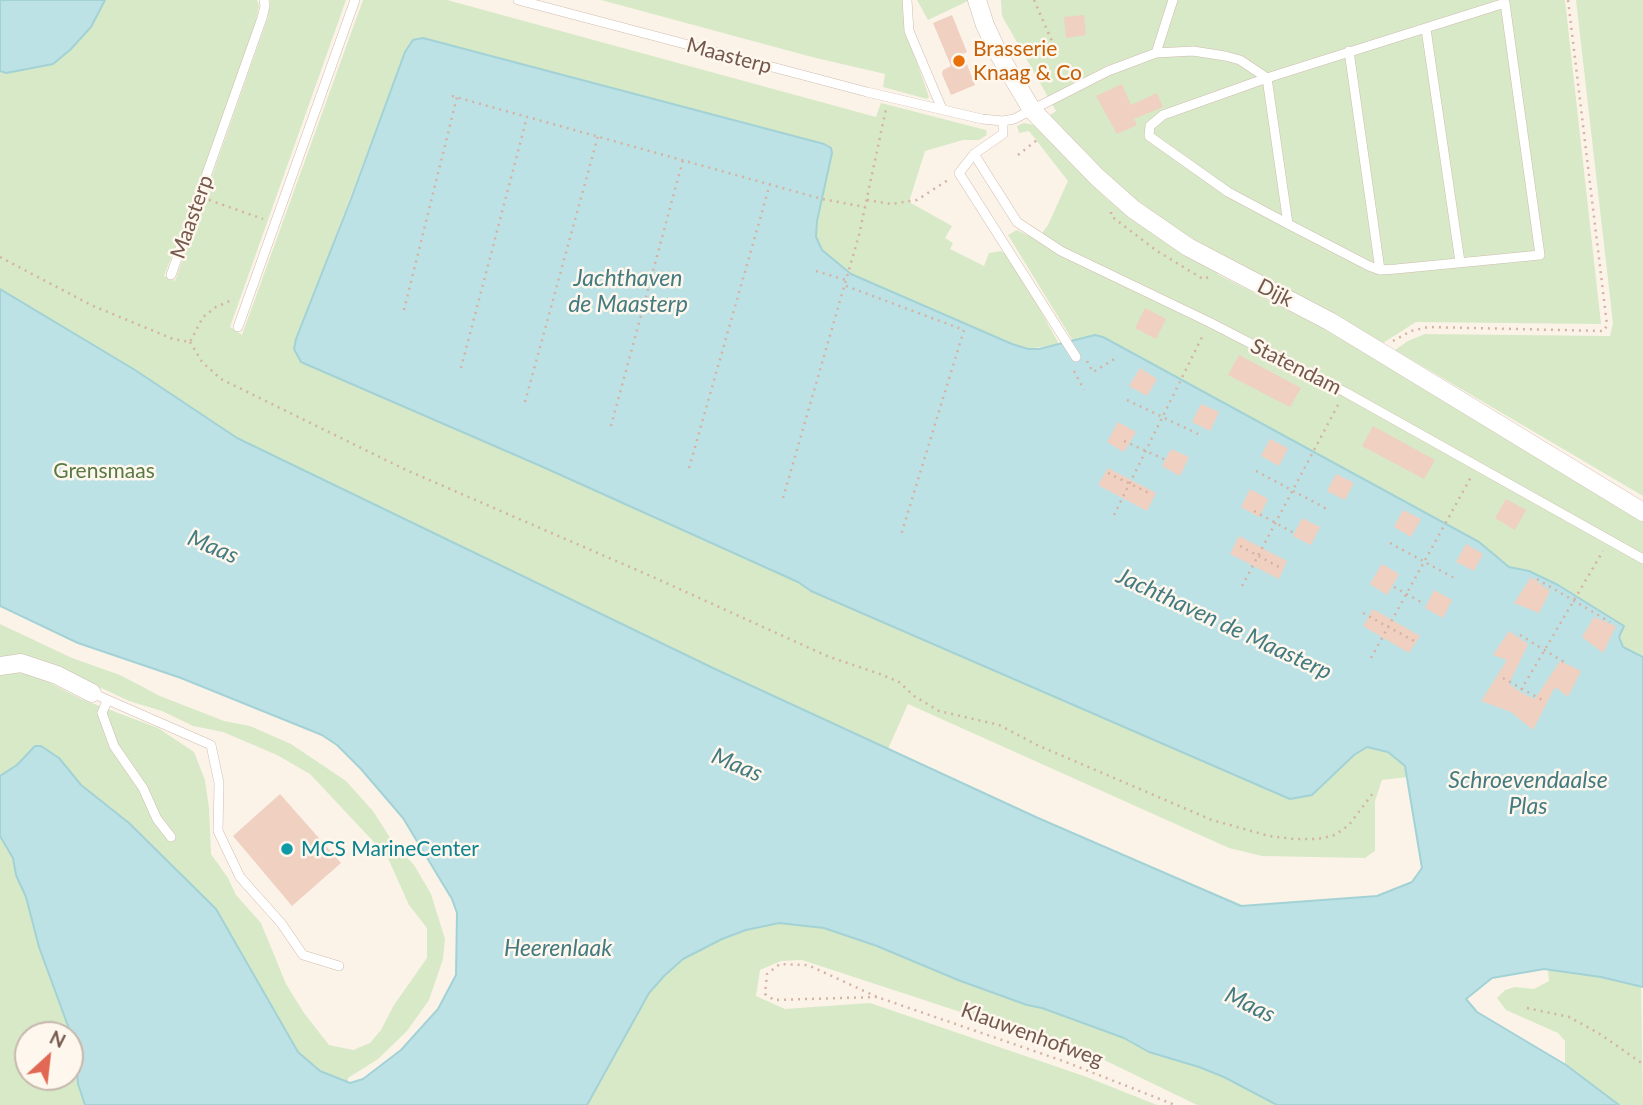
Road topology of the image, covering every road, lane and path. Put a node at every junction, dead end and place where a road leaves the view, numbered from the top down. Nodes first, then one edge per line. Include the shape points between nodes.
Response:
1 (264, 0) edge
2 (355, 0) edge
3 (518, 0) edge
4 (907, 0) edge
5 (1034, 0) edge
6 (1173, 0) edge
7 (977, 1) edge
8 (1426, 29) junction
9 (1054, 46) dead end
10 (1349, 51) junction
11 (1156, 53) junction
12 (1267, 78) junction
13 (452, 96) dead end
14 (457, 97) junction
15 (889, 97) junction
16 (942, 109) junction
17 (1032, 110) junction
18 (527, 117) junction
19 (1003, 121) junction
20 (1051, 129) junction
21 (598, 136) junction
22 (974, 154) junction
23 (1018, 155) dead end
24 (683, 160) junction
25 (959, 173) junction
26 (770, 184) junction
27 (200, 197) junction
28 (867, 200) junction
29 (865, 207) junction
30 (275, 223) junction
31 (1288, 224) junction
32 (0, 257) edge
33 (1460, 262) junction
34 (1380, 270) junction
35 (816, 271) dead end
36 (171, 275) dead end
37 (846, 280) junction
38 (845, 286) junction
39 (249, 298) junction
40 (404, 310) dead end
41 (1209, 322) junction
42 (238, 327) dead end
43 (190, 342) junction
44 (1076, 357) dead end
45 (1118, 357) dead end
46 (461, 368) dead end
47 (1093, 372) dead end
48 (1345, 392) junction
49 (1127, 400) dead end
50 (525, 402) dead end
51 (1162, 417) junction
52 (611, 426) dead end
53 (1198, 434) dead end
54 (1125, 441) dead end
55 (1146, 451) junction
56 (1168, 461) dead end
57 (1477, 465) junction
58 (689, 468) dead end
59 (1256, 471) dead end
60 (1108, 473) dead end
61 (1130, 484) junction
62 (1293, 490) junction
63 (1151, 494) dead end
64 (783, 498) dead end
65 (1327, 509) dead end
66 (1254, 511) dead end
67 (1643, 512) edge
68 (1114, 515) dead end
69 (1275, 523) junction
70 (1294, 533) dead end
71 (901, 535) dead end
72 (1610, 539) junction
73 (1390, 543) dead end
74 (1240, 546) dead end
75 (1258, 555) junction
76 (1643, 559) edge
77 (1424, 562) junction
78 (1279, 567) dead end
79 (1456, 579) dead end
80 (1537, 579) dead end
81 (1242, 586) dead end
82 (1394, 587) dead end
83 (1406, 594) junction
84 (1574, 601) junction
85 (1421, 603) dead end
86 (1363, 613) dead end
87 (1610, 622) dead end
88 (1388, 627) junction
89 (1520, 635) dead end
90 (1414, 641) dead end
91 (1544, 650) junction
92 (1371, 658) dead end
93 (1564, 662) dead end
94 (0, 666) edge
95 (1503, 678) dead end
96 (1521, 690) junction
97 (99, 697) junction
98 (1542, 700) dead end
99 (1373, 793) dead end
100 (172, 837) dead end
101 (339, 966) dead end
102 (877, 997) junction
103 (1527, 1007) dead end
104 (1643, 1065) edge
105 (1175, 1105) edge

1 - 27 lane, Maasterp via 264,12
2 - 30 lane
3 - 15 lane, Maasterp
4 - 16 lane via 909,31
5 - 9 path
6 - 11 lane
7 - 17 street, Dijk via 998,52
8 - 10 lane
8 - 33 lane
8 - 33 lane via 1505,3 1540,255
10 - 12 lane
10 - 34 lane
11 - 12 lane, Maasterp via 1225,55
11 - 17 lane, Maasterp via 1108,71
12 - 31 lane
12 - 31 lane via 1163,115 1150,126 1149,136 1228,192
13 - 14 path
14 - 18 path
14 - 40 path
15 - 16 lane, Maasterp
15 - 28 path
16 - 19 lane, Maasterp
17 - 19 lane, Maasterp
17 - 20 street, Dijk
18 - 21 path
18 - 46 path
19 - 22 lane via 1003,134
20 - 23 path
20 - 67 street, Dijk via 1109,189 1188,247 1331,323
21 - 24 path
21 - 50 path
22 - 25 lane
22 - 41 lane, Statendam via 1017,222 1061,251
24 - 26 path
24 - 52 path
25 - 28 path via 917,200 891,204
25 - 44 lane
26 - 29 path
26 - 58 path
27 - 30 path
27 - 36 lane, Maasterp
28 - 29 path
29 - 37 path
30 - 39 lane
31 - 34 lane
32 - 43 path via 91,305
33 - 34 lane
35 - 37 path
37 - 38 path
38 - 64 path
38 - 71 path via 964,330
39 - 42 lane
39 - 43 path via 231,300 203,317
41 - 48 lane, Statendam
41 - 51 path
43 - 99 path via 202,362 221,379 404,469 827,656 899,682 939,711 999,725 1213,820 1269,836 1318,839 1349,825
45 - 47 path
48 - 57 lane, Statendam
48 - 62 path
49 - 51 path
51 - 53 path
51 - 55 path
54 - 55 path
55 - 56 path
55 - 61 path
57 - 72 lane, Statendam
57 - 77 path
59 - 62 path
60 - 61 path
61 - 63 path
61 - 68 path
62 - 65 path
62 - 69 path
66 - 69 path
69 - 70 path
69 - 75 path
72 - 76 lane, Statendam
72 - 84 path
73 - 77 path
74 - 75 path
75 - 78 path
75 - 81 path
77 - 79 path
77 - 83 path
80 - 84 path
82 - 83 path
83 - 85 path
83 - 88 path
84 - 87 path
84 - 91 path
86 - 88 path
88 - 90 path
88 - 92 path
89 - 91 path
91 - 93 path
91 - 96 path
94 - 97 street via 22,663
95 - 96 path
96 - 98 path
97 - 100 lane via 114,746
97 - 101 lane via 211,745 219,783 218,831 240,877 303,955
102 - 102 path, Klauwenhofweg via 774,1000 765,994 767,974 780,964 808,965
102 - 105 path, Klauwenhofweg
103 - 104 path via 1569,1017

